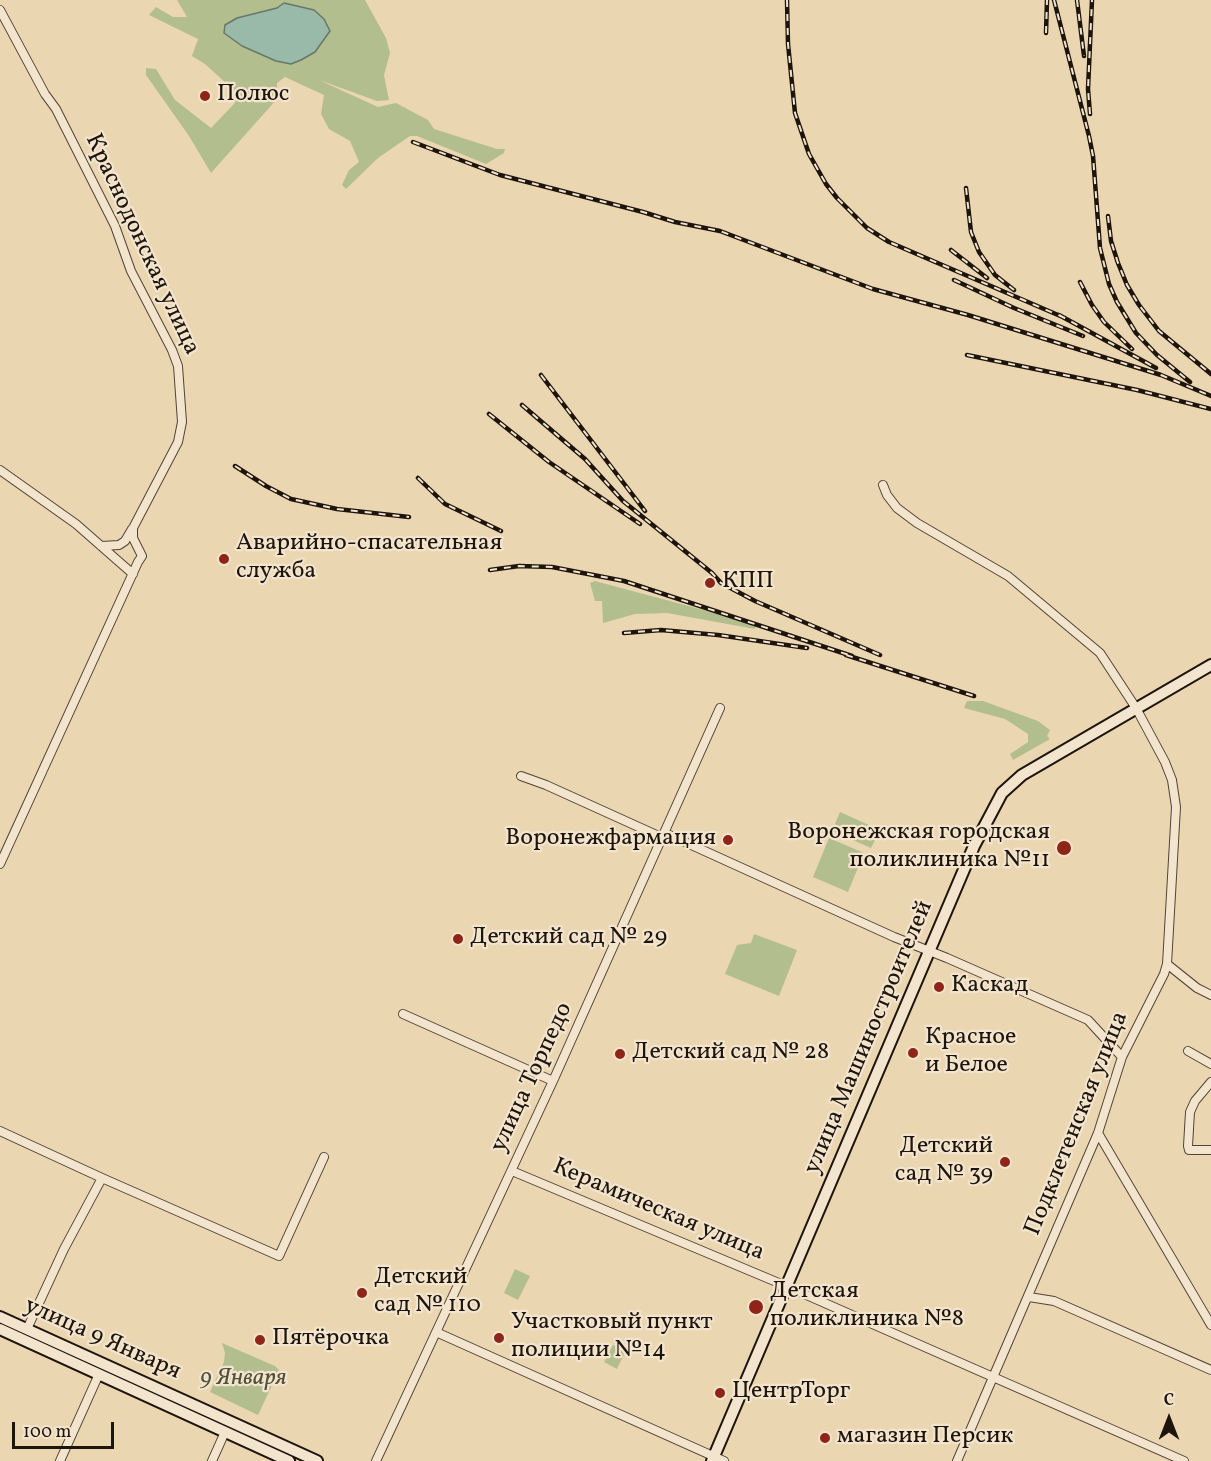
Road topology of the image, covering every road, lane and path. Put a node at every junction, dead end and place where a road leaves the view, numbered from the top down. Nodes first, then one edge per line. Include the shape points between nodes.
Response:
1 (0, 10) edge
2 (0, 470) edge
3 (883, 484) dead end
4 (132, 528) junction
5 (100, 546) junction
6 (133, 574) junction
7 (1211, 665) edge
8 (720, 708) dead end
9 (1136, 708) junction
10 (521, 776) dead end
11 (664, 835) junction
12 (0, 864) edge
13 (931, 951) junction
14 (1167, 964) junction
15 (1211, 995) edge
16 (404, 1014) dead end
17 (1188, 1051) dead end
18 (1122, 1057) junction
19 (1211, 1064) edge
20 (553, 1082) junction
21 (1211, 1082) edge
22 (0, 1131) edge
23 (1098, 1134) junction
24 (1211, 1150) edge
25 (324, 1157) dead end
26 (512, 1171) junction
27 (102, 1178) junction
28 (786, 1287) junction
29 (1029, 1297) junction
30 (0, 1317) edge
31 (1211, 1325) edge
32 (0, 1329) edge
33 (27, 1329) junction
34 (436, 1332) junction
35 (1211, 1370) edge
36 (99, 1374) junction
37 (994, 1378) junction
38 (225, 1432) junction
39 (717, 1459) edge
40 (959, 1460) edge
41 (60, 1461) edge
42 (212, 1461) edge
43 (289, 1461) edge
44 (317, 1461) edge
45 (376, 1461) edge
46 (1184, 1461) edge

1 - 4 street, Краснодонская улица via 52,101 115,226 130,271 178,366 181,433
2 - 5 street
3 - 9 street, Подклетенская улица via 897,508 917,524 1008,576 1100,653
4 - 5 street via 119,545
4 - 6 street via 142,556
5 - 6 street
6 - 12 street
7 - 9 street, улица Машиностроителей
8 - 11 street, улица Торпедо
9 - 13 street, улица Машиностроителей via 1022,775 1002,792 974,846
9 - 14 street, Подклетенская улица via 1165,762 1176,807
10 - 11 street
11 - 13 street
11 - 20 street, улица Торпедо
13 - 18 street via 1088,1020
13 - 28 street, улица Машиностроителей
14 - 15 street
14 - 18 street, Подклетенская улица
16 - 20 street
17 - 19 street
18 - 23 street, Подклетенская улица
20 - 26 street, улица Торпедо
21 - 24 street via 1190,1112 1188,1146 1189,1150
22 - 27 street
23 - 29 street, Подклетенская улица
23 - 31 street
25 - 27 street via 279,1256
26 - 28 street, Керамическая улица
26 - 34 street, улица Торпедо
27 - 33 street
28 - 37 street, Керамическая улица
28 - 39 street, улица Машиностроителей
29 - 35 street via 1054,1301
29 - 37 street, Подклетенская улица
30 - 33 street, улица 9 Января
32 - 36 street, улица 9 Января
33 - 44 street, улица 9 Января
34 - 39 street
34 - 45 street, улица Торпедо
36 - 38 street, улица 9 Января
36 - 41 street
37 - 40 street, Подклетенская улица
37 - 46 street, Керамическая улица
38 - 42 street
38 - 43 street, улица 9 Января

